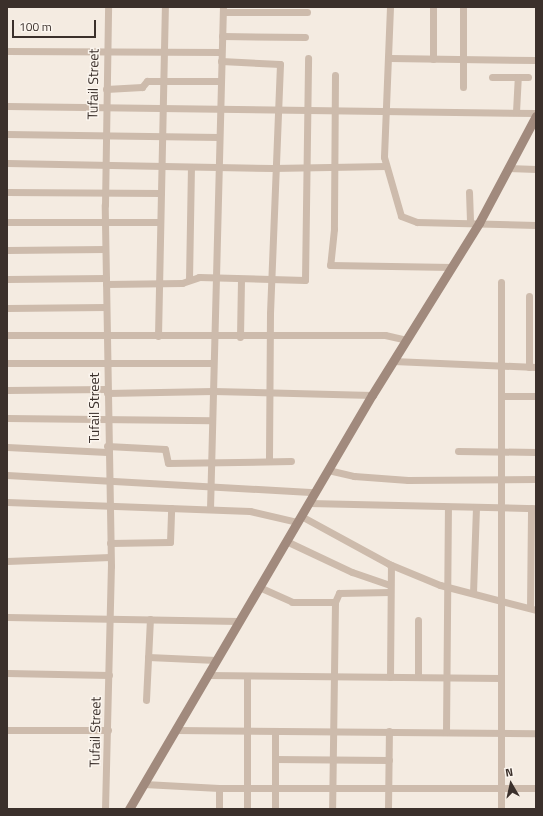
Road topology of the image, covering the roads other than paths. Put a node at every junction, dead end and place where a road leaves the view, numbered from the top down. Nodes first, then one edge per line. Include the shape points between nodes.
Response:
1 (108, 7) edge
2 (165, 7) edge
3 (390, 7) edge
4 (433, 7) edge
5 (463, 7) edge
6 (223, 9) edge
7 (307, 12) dead end
8 (222, 36) junction
9 (305, 37) dead end
10 (7, 51) edge
11 (164, 52) junction
12 (221, 52) junction
13 (107, 53) junction
14 (308, 58) dead end
15 (390, 58) junction
16 (433, 59) junction
17 (463, 59) junction
18 (536, 60) edge
19 (221, 61) junction
20 (335, 75) dead end
21 (492, 77) dead end
22 (518, 77) junction
23 (528, 78) dead end
24 (164, 81) junction
25 (220, 81) junction
26 (463, 87) dead end
27 (106, 89) junction
28 (7, 106) edge
29 (106, 107) junction
30 (164, 109) junction
31 (386, 110) junction
32 (220, 111) junction
33 (306, 111) junction
34 (335, 111) junction
35 (278, 112) junction
36 (516, 112) junction
37 (536, 113) edge
38 (536, 116) edge
39 (7, 134) edge
40 (105, 137) junction
41 (219, 137) junction
42 (164, 138) junction
43 (7, 163) edge
44 (105, 165) junction
45 (162, 166) junction
46 (336, 166) junction
47 (386, 166) junction
48 (191, 167) junction
49 (219, 167) junction
50 (306, 167) junction
51 (277, 168) junction
52 (508, 168) junction
53 (536, 169) edge
54 (7, 192) edge
55 (468, 192) dead end
56 (105, 193) junction
57 (161, 193) junction
58 (7, 222) edge
59 (105, 222) junction
60 (160, 222) junction
61 (474, 223) junction
62 (536, 225) edge
63 (105, 249) junction
64 (7, 250) edge
65 (452, 267) junction
66 (218, 278) junction
67 (7, 279) edge
68 (241, 279) junction
69 (189, 280) junction
70 (271, 280) junction
71 (106, 281) junction
72 (501, 282) dead end
73 (159, 284) junction
74 (529, 296) dead end
75 (106, 307) junction
76 (7, 308) edge
77 (7, 335) edge
78 (106, 336) junction
79 (158, 336) junction
80 (212, 337) junction
81 (240, 337) junction
82 (270, 338) junction
83 (406, 340) junction
84 (393, 362) junction
85 (7, 363) edge
86 (212, 363) junction
87 (107, 364) junction
88 (502, 366) junction
89 (532, 367) edge
90 (7, 390) edge
91 (107, 391) junction
92 (213, 391) junction
93 (270, 392) junction
94 (372, 395) junction
95 (502, 396) junction
96 (536, 396) edge
97 (7, 418) edge
98 (107, 419) junction
99 (212, 420) junction
100 (7, 447) edge
101 (107, 449) junction
102 (458, 451) dead end
103 (502, 452) junction
104 (536, 452) edge
105 (211, 461) junction
106 (269, 461) junction
107 (290, 461) dead end
108 (328, 470) junction
109 (7, 475) edge
110 (502, 479) junction
111 (536, 479) edge
112 (107, 482) junction
113 (210, 487) junction
114 (315, 492) junction
115 (7, 502) edge
116 (309, 502) junction
117 (107, 505) junction
118 (170, 508) junction
119 (448, 508) junction
120 (476, 508) junction
121 (502, 508) junction
122 (534, 508) edge
123 (210, 509) junction
124 (299, 519) junction
125 (286, 541) junction
126 (110, 543) junction
127 (110, 557) junction
128 (7, 561) edge
129 (391, 564) junction
130 (259, 587) junction
131 (446, 587) junction
132 (390, 588) junction
133 (473, 593) junction
134 (502, 599) junction
135 (335, 602) junction
136 (533, 609) edge
137 (7, 617) edge
138 (110, 619) junction
139 (150, 619) junction
140 (418, 620) dead end
141 (239, 621) junction
142 (148, 657) junction
143 (216, 660) junction
144 (7, 673) edge
145 (109, 675) junction
146 (207, 675) junction
147 (247, 676) junction
148 (333, 676) junction
149 (390, 677) junction
150 (418, 677) junction
151 (446, 677) junction
152 (501, 678) junction
153 (146, 700) dead end
154 (7, 730) edge
155 (108, 730) junction
156 (175, 730) junction
157 (248, 730) junction
158 (275, 731) junction
159 (332, 731) junction
160 (389, 731) junction
161 (446, 732) junction
162 (501, 732) junction
163 (536, 733) edge
164 (275, 759) junction
165 (332, 759) junction
166 (389, 760) junction
167 (144, 784) junction
168 (219, 788) junction
169 (247, 788) junction
170 (275, 788) junction
171 (332, 788) junction
172 (389, 788) junction
173 (501, 788) junction
174 (536, 788) edge
175 (106, 809) edge
176 (129, 809) edge
177 (219, 809) edge
178 (247, 809) edge
179 (275, 809) edge
180 (332, 809) edge
181 (388, 809) edge
182 (501, 809) edge

1 - 13 street, Tufail Street
2 - 11 street
3 - 15 street
4 - 16 street
5 - 17 street
6 - 7 street
6 - 8 street
8 - 9 street
8 - 12 street
10 - 13 street
11 - 12 street
11 - 13 street
11 - 24 street
12 - 19 street
13 - 27 street, Tufail Street
14 - 33 street
15 - 16 street
15 - 31 street
16 - 17 street
17 - 18 street
17 - 26 street
19 - 25 street
19 - 35 street via 280,62
20 - 34 street
21 - 22 street
22 - 23 street
22 - 36 street
24 - 25 street
24 - 27 street via 145,82 142,88
24 - 30 street
25 - 32 street
27 - 29 street, Tufail Street
28 - 29 street
29 - 30 street
29 - 40 street, Tufail Street
30 - 32 street
30 - 42 street
31 - 34 street
31 - 36 street
31 - 47 street
32 - 35 street
32 - 41 street
33 - 34 street
33 - 35 street
33 - 50 street
34 - 46 street
35 - 51 street
36 - 37 street
38 - 52 main road
39 - 40 street
40 - 42 street
40 - 44 street, Tufail Street
41 - 42 street
41 - 49 street
42 - 45 street
43 - 44 street
44 - 45 street
44 - 56 street, Tufail Street
45 - 48 street
45 - 57 street
46 - 47 street
46 - 50 street
46 - 65 street via 330,265
47 - 61 street via 403,218 417,222
48 - 49 street
48 - 69 street
49 - 51 street
49 - 66 street
50 - 51 street
50 - 70 street via 305,280
51 - 70 street
52 - 53 street
52 - 61 main road
54 - 56 street
55 - 61 street
56 - 57 street
56 - 59 street, Tufail Street
57 - 60 street
58 - 59 street
59 - 60 street
59 - 63 street, Tufail Street
60 - 73 street
61 - 62 street
61 - 65 main road
63 - 64 street
63 - 71 street, Tufail Street
65 - 83 main road
66 - 68 street
66 - 69 street
66 - 80 street via 214,284
67 - 71 street
68 - 70 street
68 - 81 street
69 - 73 street
70 - 82 street
71 - 73 street
71 - 75 street, Tufail Street
72 - 88 street
73 - 79 street
74 - 89 street
75 - 76 street
75 - 78 street, Tufail Street
77 - 78 street
78 - 79 street
78 - 87 street, Tufail Street
79 - 80 street
80 - 81 street
80 - 86 street
81 - 82 street
82 - 83 street via 381,335
82 - 93 street
83 - 84 main road
84 - 88 street
84 - 94 main road
85 - 87 street
86 - 87 street
86 - 92 street
87 - 91 street, Tufail Street
88 - 89 street
88 - 95 street
90 - 91 street
91 - 92 street
91 - 98 street, Tufail Street
92 - 93 street
92 - 99 street
93 - 94 street
93 - 106 street
94 - 108 main road
95 - 96 street
95 - 103 street
97 - 98 street
98 - 99 street
98 - 101 street, Tufail Street
99 - 105 street
100 - 101 street
101 - 105 street via 165,449 168,463
101 - 112 street, Tufail Street
102 - 103 street
103 - 104 street
103 - 110 street
105 - 106 street
105 - 113 street
106 - 107 street
108 - 110 street via 354,476 408,480
108 - 114 main road
109 - 112 street
110 - 111 street
110 - 121 street
112 - 113 street
112 - 117 street, Tufail Street
113 - 114 street
113 - 123 street
114 - 116 main road
115 - 117 street
116 - 119 street
116 - 124 main road
117 - 118 street
117 - 126 street, Tufail Street
118 - 123 street
118 - 126 street via 170,542
119 - 120 street
119 - 131 street
120 - 121 street
120 - 133 street
121 - 122 street
121 - 134 street
122 - 136 street
123 - 124 street
124 - 125 main road
124 - 129 street
125 - 130 main road
125 - 132 street
126 - 127 street, Tufail Street
127 - 128 street
127 - 138 street, Tufail Street
129 - 131 street
129 - 132 street
130 - 135 street via 292,602
130 - 141 main road
131 - 133 street
131 - 151 street
132 - 135 street via 339,593
132 - 149 street
133 - 134 street
134 - 136 street
134 - 152 street
135 - 148 street
137 - 138 street
138 - 139 street
138 - 145 street, Tufail Street
139 - 141 street
139 - 142 street
140 - 150 street
141 - 143 main road
142 - 143 street
142 - 153 street
143 - 146 main road
144 - 145 street
145 - 155 street, Tufail Street
146 - 147 street
146 - 156 main road
147 - 148 street
147 - 157 street
148 - 149 street
148 - 159 street
149 - 150 street
150 - 151 street
151 - 152 street
151 - 161 street
152 - 162 street
154 - 155 street
155 - 175 street, Tufail Street
156 - 157 street
156 - 167 main road
157 - 158 street
157 - 169 street
158 - 159 street
158 - 164 street
159 - 160 street
159 - 165 street
160 - 161 street
160 - 166 street
161 - 162 street
162 - 163 street
162 - 173 street
164 - 165 street
164 - 170 street
165 - 166 street
165 - 171 street
166 - 172 street
167 - 168 street
167 - 176 main road
168 - 169 street
168 - 177 street
169 - 170 street
169 - 178 street
170 - 171 street
170 - 179 street
171 - 172 street
171 - 180 street
172 - 173 street
172 - 181 street
173 - 174 street
173 - 182 street

